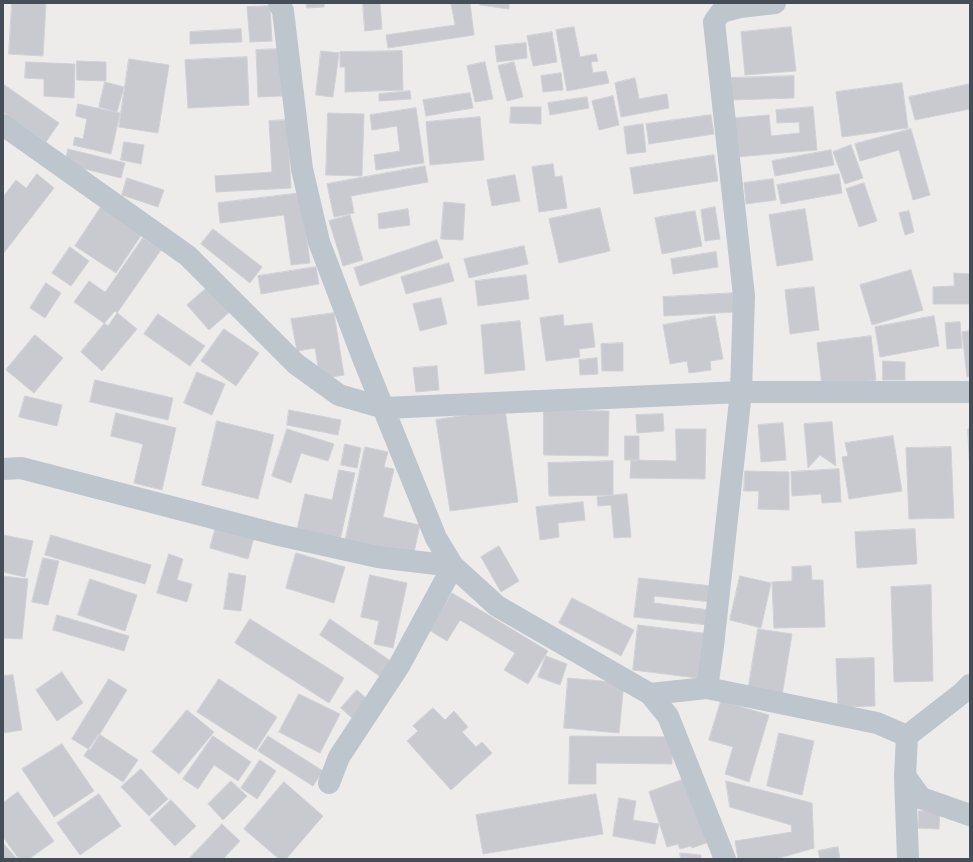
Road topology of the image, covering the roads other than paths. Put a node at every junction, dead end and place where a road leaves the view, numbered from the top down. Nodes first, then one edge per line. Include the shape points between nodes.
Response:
1 (775, 3) edge
2 (282, 6) edge
3 (3, 125) edge
4 (741, 392) junction
5 (970, 392) edge
6 (384, 408) junction
7 (3, 469) edge
8 (453, 566) junction
9 (970, 685) edge
10 (707, 688) junction
11 (650, 694) junction
12 (907, 736) junction
13 (905, 776) junction
14 (329, 783) dead end
15 (970, 815) edge
16 (725, 859) edge
17 (908, 859) edge

1 - 4 street via 721,12 714,22 744,296
2 - 6 street via 302,169 319,242
3 - 6 street via 188,256 296,364 339,395
4 - 5 street
4 - 6 street
4 - 10 street
6 - 8 street via 436,538
7 - 8 street via 21,468 279,535 378,557
8 - 11 street via 497,606
8 - 14 street via 399,666 339,757
9 - 12 street
10 - 11 street
10 - 12 street via 876,723
11 - 16 street via 668,716
12 - 13 street
13 - 15 street via 921,798
13 - 17 street

